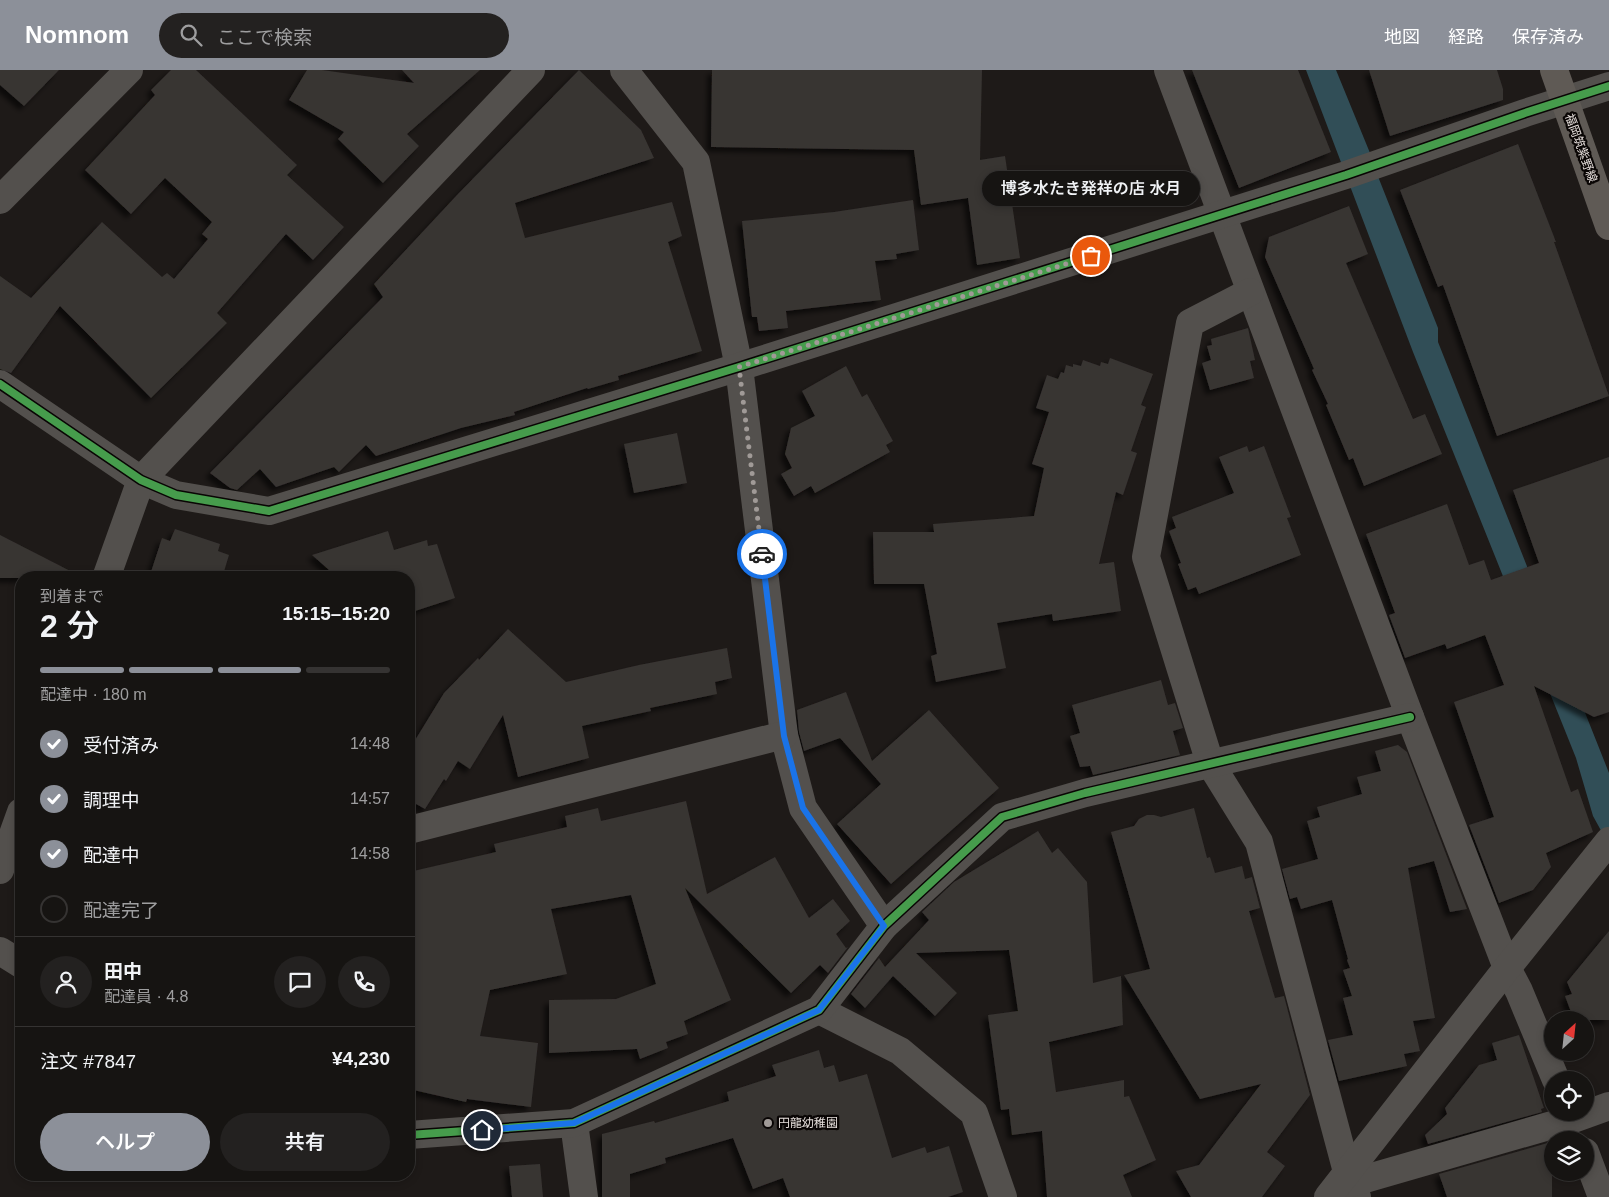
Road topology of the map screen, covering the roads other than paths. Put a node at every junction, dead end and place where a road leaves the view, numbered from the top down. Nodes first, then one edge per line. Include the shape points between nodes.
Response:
1 (129, 70) edge
2 (531, 70) edge
3 (624, 70) edge
4 (1168, 70) edge
5 (1554, 70) edge
6 (1609, 86) edge
7 (1564, 100) junction
8 (0, 200) edge
9 (1221, 215) junction
10 (1609, 226) edge
11 (1250, 292) junction
12 (739, 367) junction
13 (0, 384) edge
14 (142, 480) junction
15 (109, 571) edge
16 (1410, 717) junction
17 (784, 736) junction
18 (1210, 763) junction
19 (415, 828) edge
20 (15, 829) edge
21 (1608, 842) edge
22 (0, 870) edge
23 (884, 926) junction
24 (0, 951) edge
25 (15, 960) edge
26 (1507, 968) junction
27 (819, 1010) junction
28 (1552, 1071) edge
29 (1609, 1106) edge
30 (574, 1123) junction
31 (1575, 1124) edge
32 (415, 1135) edge
33 (1594, 1176) edge
34 (1352, 1184) edge
35 (584, 1197) edge
36 (1003, 1197) edge
37 (1328, 1197) edge
38 (1602, 1197) edge

1 - 8 street
2 - 14 street
3 - 12 street via 696,162
4 - 9 street
5 - 7 main road, 福岡筑紫野線
6 - 7 street
7 - 9 street
7 - 10 main road, 福岡筑紫野線
9 - 11 street
9 - 12 street
11 - 16 street
11 - 18 street via 1190,323 1146,557
12 - 14 street via 269,511 176,495
12 - 17 street
13 - 14 street
14 - 15 street
16 - 18 street
16 - 26 street
17 - 19 street
17 - 23 street via 803,808
18 - 23 street via 1002,817
18 - 34 street via 1259,842
20 - 22 street
21 - 26 street
23 - 27 street
24 - 25 street
26 - 28 street
26 - 34 street
27 - 30 street
27 - 36 street via 900,1051 974,1113
29 - 31 street
30 - 32 street
30 - 35 street
31 - 34 street
33 - 38 street
34 - 37 street

